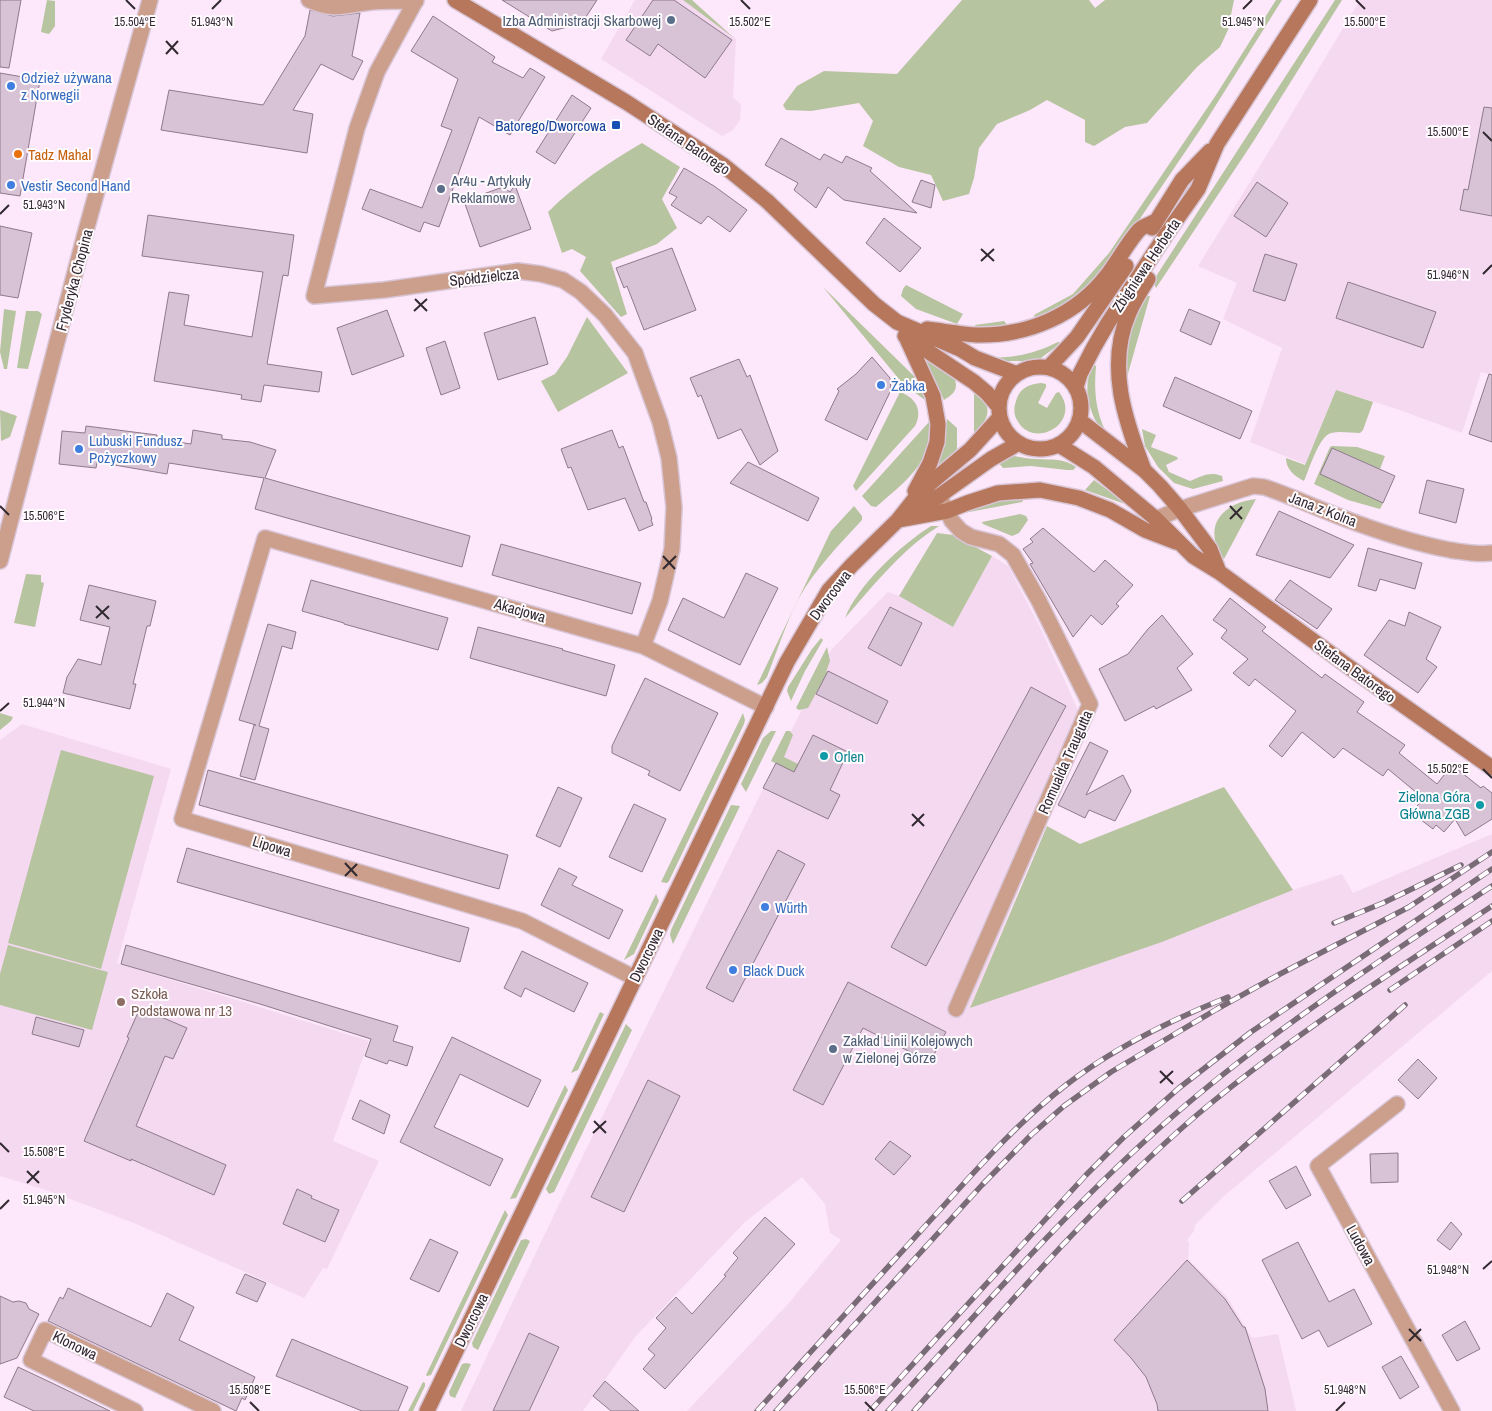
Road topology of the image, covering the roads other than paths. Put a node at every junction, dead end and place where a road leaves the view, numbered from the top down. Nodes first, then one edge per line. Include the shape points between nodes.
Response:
1 (150, 0) edge
2 (308, 0) edge
3 (416, 0) edge
4 (455, 0) edge
5 (1310, 0) edge
6 (1218, 144) junction
7 (1156, 221) junction
8 (1167, 233) junction
9 (909, 333) junction
10 (1048, 367) junction
11 (1017, 374) junction
12 (1076, 387) junction
13 (1000, 412) junction
14 (1079, 420) junction
15 (1019, 443) junction
16 (1059, 445) junction
17 (1144, 470) junction
18 (939, 496) junction
19 (1180, 509) junction
20 (946, 511) junction
21 (1156, 518) junction
22 (898, 520) junction
23 (265, 538) joint
24 (1180, 544) junction
25 (1492, 553) edge
26 (0, 561) edge
27 (1219, 572) junction
28 (643, 646) junction
29 (766, 707) junction
30 (1492, 768) edge
31 (635, 978) junction
32 (956, 1009) dead end
33 (1397, 1104) dead end
34 (135, 1411) edge
35 (213, 1411) edge
36 (427, 1411) edge
37 (1452, 1411) edge

1 - 26 street, Fryderyka Chopina
2 - 3 street via 339,8 370,2
3 - 28 street, Spółdzielcza via 385,57 357,128 314,296 384,290 518,271 563,280 606,315 635,353 660,422 669,458 674,507 672,549 662,594
4 - 9 street, Stefana Batorego via 626,102 723,165 767,201 874,304
5 - 6 street, Zbigniewa Herberta
6 - 7 street, Zbigniewa Herberta via 1182,180
6 - 8 street, Zbigniewa Herberta via 1198,189
7 - 9 street via 1140,229 1107,276 1061,316 1043,324 991,334
7 - 10 street, Zbigniewa Herberta via 1087,324
8 - 12 street, Zbigniewa Herberta via 1094,347
8 - 17 street via 1164,253 1128,313 1118,355 1119,390
9 - 11 street, Stefana Batorego via 960,349
9 - 13 street, Stefana Batorego via 987,393
9 - 22 street via 933,396 938,424 937,442 930,463
10 - 11 street via 1039,366
10 - 12 street via 1068,377
11 - 13 street via 1004,388
12 - 14 street via 1080,401
13 - 15 street via 1010,436
13 - 22 street, Dworcowa via 970,450 921,491
14 - 16 street via 1072,434
14 - 17 street
15 - 16 street via 1039,448
15 - 18 street, Dworcowa
16 - 21 street, Stefana Batorego via 1094,467
17 - 19 street
18 - 20 street, Romualda Traugutta
18 - 22 street, Dworcowa
19 - 21 street, Jana z Kolna
19 - 25 street, Jana z Kolna via 1253,486 1264,487 1400,538 1435,547
19 - 27 street via 1210,549
20 - 22 street
20 - 24 street via 998,493 1051,492 1110,510 1145,530
20 - 32 street, Romualda Traugutta via 961,531 999,544 1013,555 1090,704
21 - 24 street, Stefana Batorego
22 - 29 street, Dworcowa via 829,590 798,641
23 - 28 street, Akacjowa
23 - 31 street, Lipowa via 182,819 508,916
24 - 27 street, Stefana Batorego
27 - 30 street, Stefana Batorego
28 - 29 street, Akacjowa
29 - 31 street, Dworcowa
31 - 36 street, Dworcowa
33 - 37 street, Ludowa via 1318,1166
34 - 35 street, Klonowa via 31,1360 45,1330

